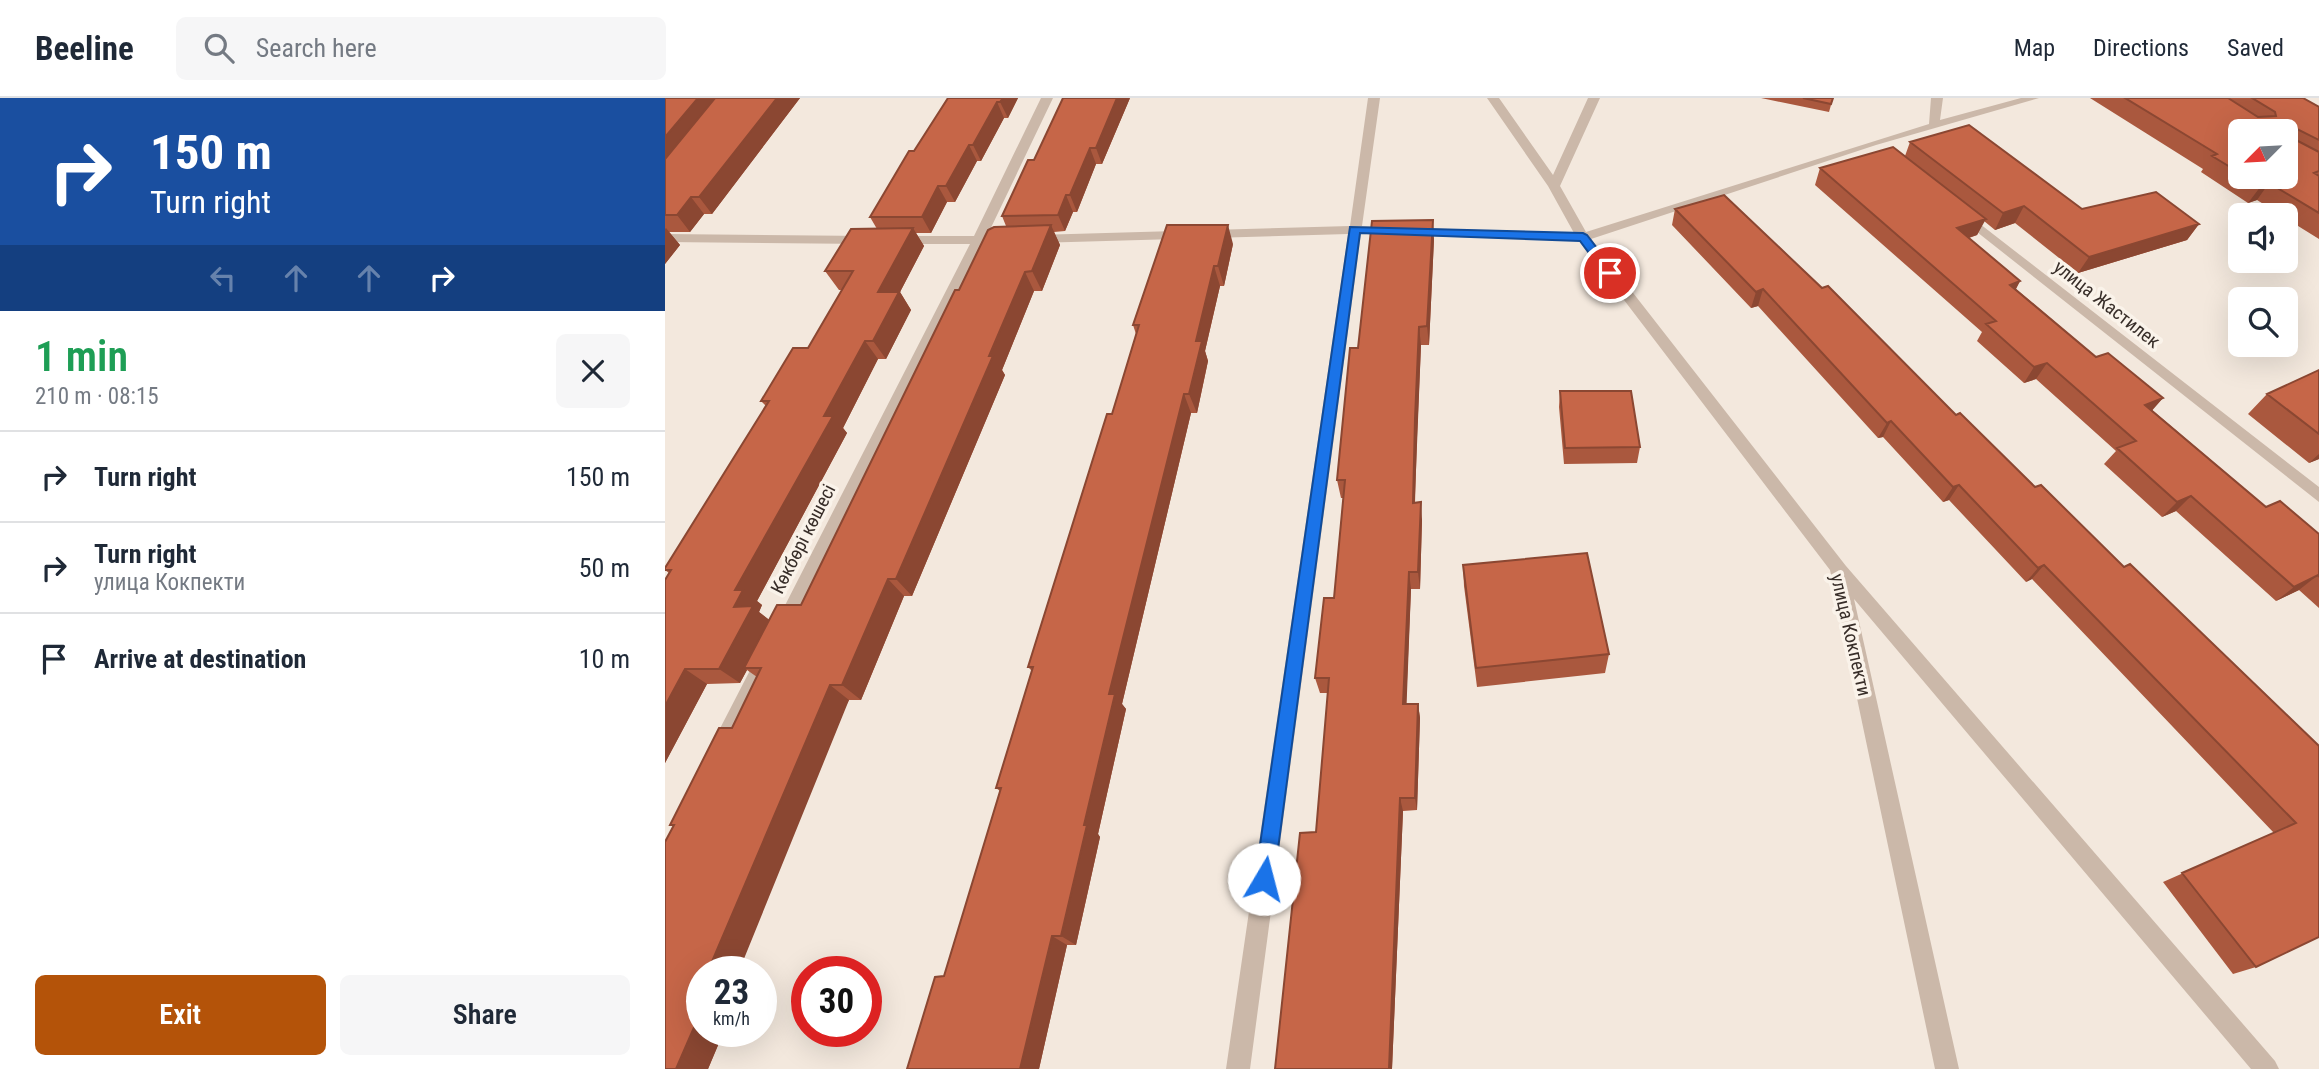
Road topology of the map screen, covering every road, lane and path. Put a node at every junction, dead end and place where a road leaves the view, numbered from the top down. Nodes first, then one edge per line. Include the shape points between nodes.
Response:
1 (1047, 98) edge
2 (1374, 98) edge
3 (1493, 98) edge
4 (1594, 98) edge
5 (1937, 98) edge
6 (2033, 98) edge
7 (1934, 127) junction
8 (1554, 186) junction
9 (1948, 203) edge
10 (1354, 230) junction
11 (1583, 237) junction
12 (665, 238) edge
13 (979, 240) junction
14 (2319, 496) edge
15 (1837, 568) junction
16 (709, 770) edge
17 (1238, 1069) edge
18 (1947, 1069) edge
19 (2267, 1069) edge

1 - 13 street, Көкбөрі көшесі
2 - 10 street
3 - 8 street, улица Кокпекти
4 - 8 street
5 - 7 street
6 - 7 street
7 - 11 street
8 - 11 street, улица Кокпекти
9 - 14 street, улица Жастилек
10 - 11 street
10 - 13 street
10 - 17 street
11 - 15 street, улица Кокпекти
12 - 13 street
13 - 16 street, Көкбөрі көшесі
15 - 18 street, улица Кокпекти
15 - 19 street

